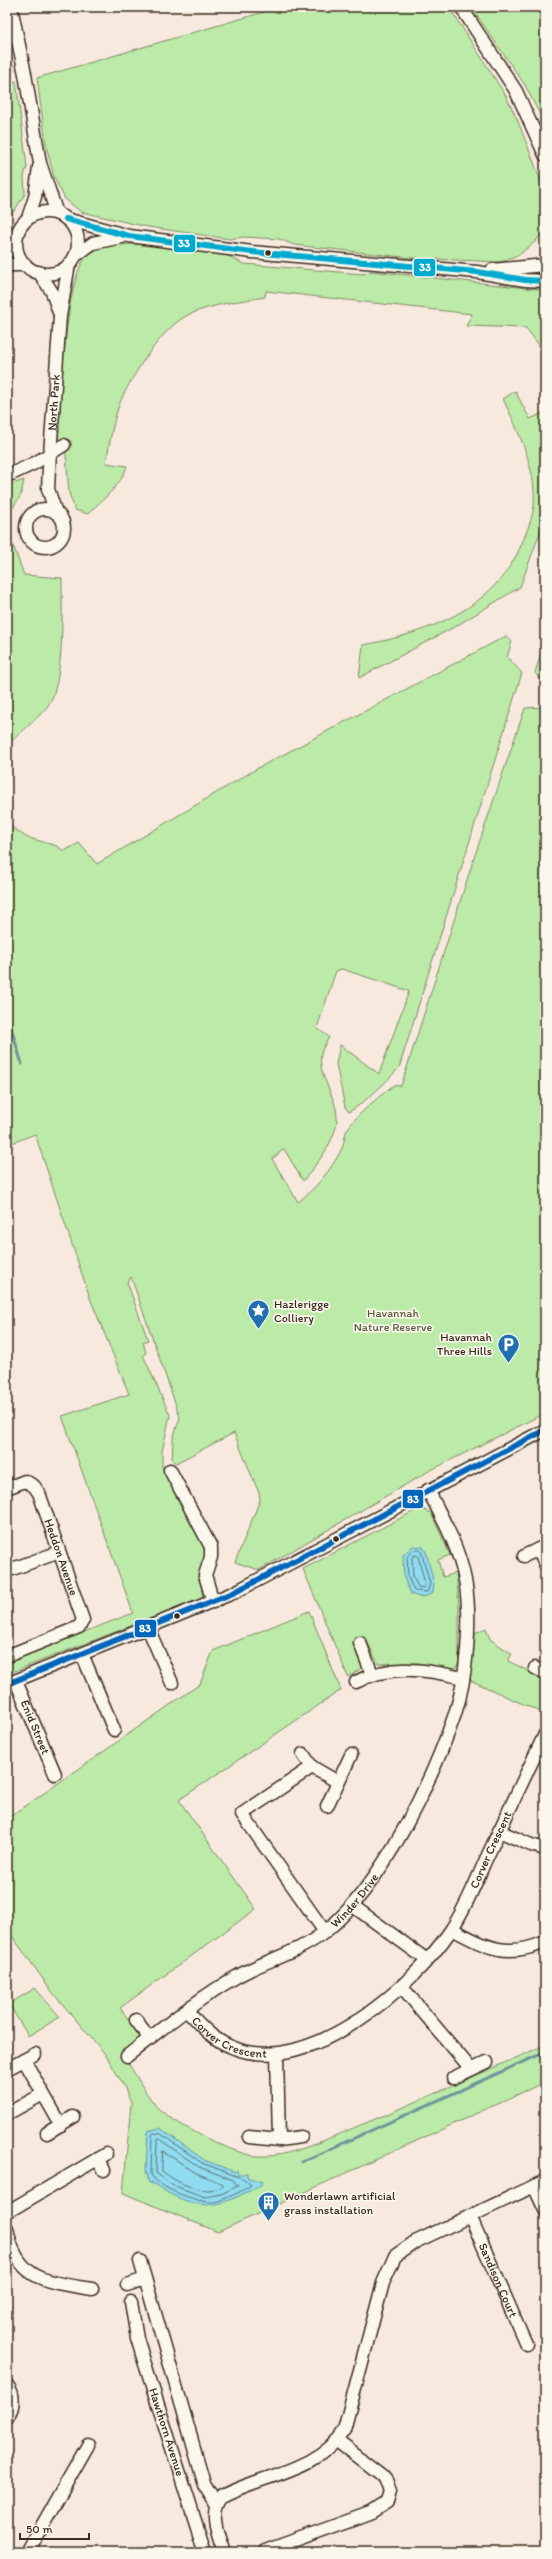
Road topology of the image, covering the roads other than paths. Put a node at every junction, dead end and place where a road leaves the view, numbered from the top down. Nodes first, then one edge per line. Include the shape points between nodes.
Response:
1 (11, 7) edge
2 (461, 7) edge
3 (545, 155) edge
4 (40, 163) junction
5 (62, 216) junction
6 (28, 218) junction
7 (129, 236) junction
8 (12, 240) edge
9 (72, 260) junction
10 (7, 265) edge
11 (25, 265) junction
12 (545, 265) edge
13 (39, 272) junction
14 (477, 272) junction
15 (545, 281) edge
16 (60, 316) junction
17 (64, 445) dead end
18 (50, 454) junction
19 (7, 476) edge
20 (48, 489) junction
21 (33, 513) junction
22 (56, 513) junction
23 (545, 1430) edge
24 (170, 1470) dead end
25 (7, 1488) edge
26 (428, 1490) junction
27 (542, 1548) edge
28 (59, 1552) junction
29 (524, 1556) dead end
30 (545, 1564) edge
31 (7, 1570) edge
32 (213, 1602) junction
33 (148, 1628) junction
34 (360, 1642) dead end
35 (82, 1654) junction
36 (7, 1656) edge
37 (372, 1674) junction
38 (463, 1678) junction
39 (12, 1682) edge
40 (356, 1682) dead end
41 (172, 1683) dead end
42 (114, 1730) dead end
43 (545, 1734) edge
44 (303, 1754) dead end
45 (351, 1755) dead end
46 (312, 1767) junction
47 (55, 1774) dead end
48 (338, 1782) junction
49 (327, 1806) dead end
50 (500, 1830) junction
51 (545, 1849) edge
52 (353, 1906) junction
53 (452, 1929) junction
54 (325, 1932) junction
55 (545, 1942) edge
56 (427, 1960) junction
57 (402, 1987) junction
58 (187, 2010) junction
59 (136, 2020) dead end
60 (150, 2038) junction
61 (35, 2054) dead end
62 (277, 2054) junction
63 (127, 2056) dead end
64 (24, 2060) junction
65 (487, 2062) dead end
66 (12, 2067) dead end
67 (471, 2069) junction
68 (454, 2078) dead end
69 (43, 2094) junction
70 (7, 2114) edge
71 (74, 2117) dead end
72 (61, 2125) junction
73 (47, 2133) dead end
74 (249, 2137) dead end
75 (301, 2137) dead end
76 (279, 2140) junction
77 (104, 2170) dead end
78 (540, 2184) edge
79 (545, 2210) edge
80 (7, 2212) edge
81 (470, 2216) junction
82 (7, 2228) edge
83 (9, 2248) edge
84 (140, 2261) dead end
85 (145, 2279) junction
86 (127, 2285) dead end
87 (92, 2289) dead end
88 (136, 2307) dead end
89 (526, 2344) dead end
90 (7, 2386) edge
91 (7, 2419) edge
92 (337, 2441) junction
93 (88, 2445) dead end
94 (216, 2504) junction
95 (265, 2551) edge
96 (26, 2552) edge
97 (206, 2552) edge
98 (224, 2552) edge

1 - 4 street
2 - 3 street via 516,91
4 - 5 street
4 - 6 street via 35,197
5 - 6 street via 41,212
5 - 7 street
5 - 9 street via 73,227 77,238
6 - 8 street
7 - 9 street via 93,243
7 - 14 street via 252,252
8 - 11 street
9 - 13 street via 55,273
9 - 16 street, North Park
10 - 11 street
11 - 13 street
12 - 14 street
13 - 16 street, North Park via 52,292
14 - 15 street
16 - 18 street, North Park
17 - 18 street
18 - 19 street
18 - 20 street, North Park
20 - 21 street, North Park
20 - 22 street, North Park
21 - 22 street via 44,509
21 - 22 street, North Park via 26,523 27,535 35,544 42,546 55,544 62,535 63,523
23 - 26 street
24 - 32 street via 211,1547 211,1557 205,1575
25 - 28 street, Heddon Avenue via 26,1481 34,1486 39,1493
26 - 32 street via 265,1578
26 - 38 street, Winder Drive via 458,1551 466,1582 468,1612
27 - 29 street
27 - 30 street
28 - 31 street
28 - 36 street, Heddon Avenue via 83,1620 79,1627
32 - 33 street
33 - 35 street
33 - 41 street
34 - 37 street
35 - 39 street
35 - 42 street
37 - 38 street via 402,1669
37 - 40 street
38 - 52 street, Winder Drive via 455,1714 406,1824 385,1861
39 - 47 street, Enid Street
43 - 50 street, Corver Crescent
44 - 46 street
45 - 48 street
46 - 48 street
46 - 54 street via 242,1814
48 - 49 street
50 - 51 street via 531,1846
50 - 53 street, Corver Crescent
52 - 54 street, Winder Drive
52 - 56 street
53 - 55 street via 483,1946 504,1950 529,1949
53 - 56 street, Corver Crescent
54 - 58 street, Winder Drive via 282,1956 244,1972
56 - 57 street, Corver Crescent
57 - 62 street, Corver Crescent via 330,2036
57 - 67 street
58 - 60 street, Winder Drive
58 - 62 street, Corver Crescent via 212,2036 225,2044 245,2052
59 - 60 street
60 - 63 street, Winder Drive
61 - 64 street
62 - 76 street, Corver Crescent
64 - 66 street
64 - 69 street
65 - 67 street
67 - 68 street
69 - 70 street
69 - 72 street
71 - 72 street
72 - 73 street
74 - 76 street
75 - 76 street
77 - 80 street via 102,2156
78 - 79 street
78 - 81 street
81 - 89 street, Sandison Court
81 - 92 street via 415,2242 395,2256 383,2283 347,2421
82 - 83 street
83 - 87 street via 33,2275 50,2283
84 - 85 street
85 - 86 street
85 - 94 street via 205,2486
88 - 97 street, Hawthorn Avenue via 137,2338 144,2364
90 - 91 street via 10,2389 13,2406
92 - 94 street via 317,2456 222,2496
92 - 95 street via 385,2478 390,2492 387,2502 370,2513
93 - 96 street
94 - 98 street via 214,2514

